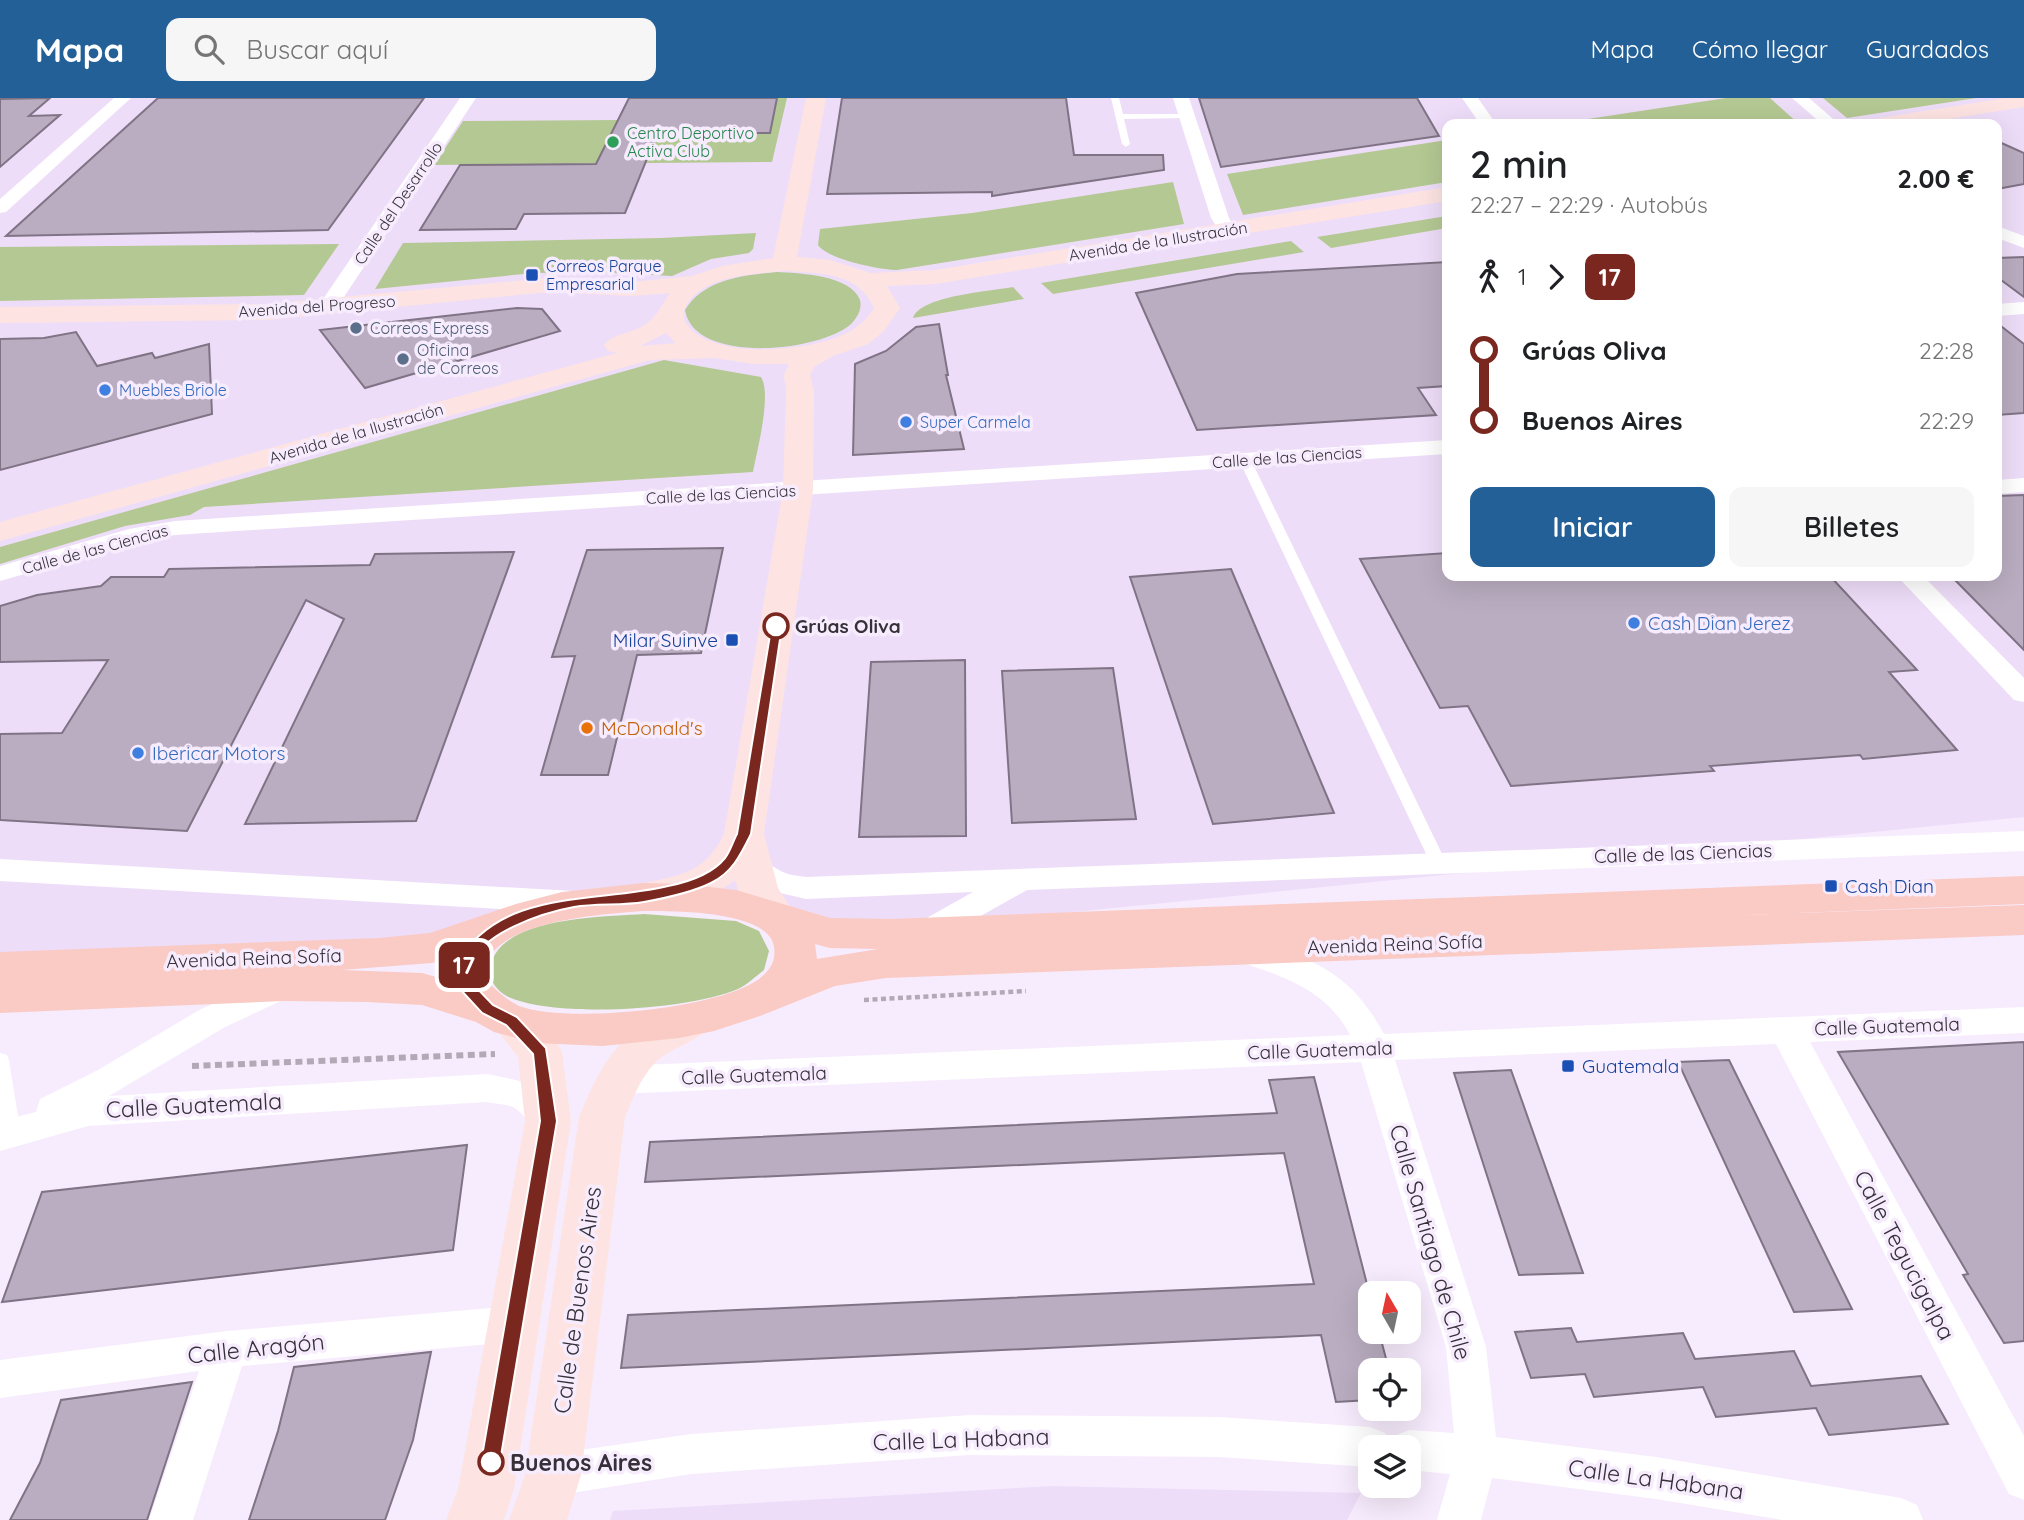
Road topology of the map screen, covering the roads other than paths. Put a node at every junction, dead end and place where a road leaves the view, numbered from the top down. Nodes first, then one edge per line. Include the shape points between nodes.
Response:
1 (123, 98) edge
2 (468, 98) edge
3 (816, 98) edge
4 (1115, 98) edge
5 (1181, 98) edge
6 (1470, 98) edge
7 (1800, 98) edge
8 (2024, 101) edge
9 (2024, 112) edge
10 (1187, 116) junction
11 (1119, 117) junction
12 (1485, 119) edge
13 (1825, 119) edge
14 (1911, 119) edge
15 (1982, 119) edge
16 (1126, 144) dead end
17 (1442, 195) edge
18 (1442, 207) edge
19 (0, 208) edge
20 (1227, 230) junction
21 (2002, 233) edge
22 (2024, 243) edge
23 (784, 264) junction
24 (868, 280) junction
25 (697, 283) junction
26 (632, 289) junction
27 (327, 308) junction
28 (887, 308) junction
29 (2024, 308) edge
30 (2002, 310) edge
31 (671, 311) junction
32 (0, 315) edge
33 (824, 349) junction
34 (715, 350) junction
35 (758, 356) junction
36 (797, 376) junction
37 (1442, 447) edge
38 (1245, 460) junction
39 (2024, 485) edge
40 (2002, 487) edge
41 (798, 490) junction
42 (0, 515) edge
43 (0, 532) edge
44 (0, 574) edge
45 (1914, 581) edge
46 (2023, 692) edge
47 (2024, 841) edge
48 (748, 850) junction
49 (1438, 862) junction
50 (5, 873) edge
51 (1023, 879) junction
52 (2024, 890) edge
53 (643, 897) junction
54 (574, 902) junction
55 (776, 918) junction
56 (2024, 920) edge
57 (505, 923) junction
58 (927, 933) junction
59 (1230, 949) junction
60 (284, 985) junction
61 (4, 993) edge
62 (771, 993) junction
63 (693, 1019) junction
64 (2024, 1020) edge
65 (513, 1028) junction
66 (1786, 1030) junction
67 (1374, 1048) junction
68 (0, 1060) edge
69 (617, 1080) junction
70 (548, 1121) junction
71 (0, 1136) edge
72 (512, 1324) junction
73 (226, 1349) junction
74 (0, 1379) edge
75 (1358, 1446) edge
76 (1421, 1451) edge
77 (1477, 1455) junction
78 (2024, 1479) edge
79 (546, 1498) edge
80 (171, 1520) edge
81 (475, 1520) edge
82 (1459, 1520) edge
83 (1901, 1520) edge

1 - 19 street
2 - 27 street, Calle del Desarrollo
3 - 23 street
4 - 11 lane
5 - 10 street
6 - 12 street
7 - 13 street
8 - 14 street
9 - 15 street
10 - 11 lane
10 - 20 street
11 - 16 lane
17 - 20 street, Avenida de la Ilustración
18 - 28 street, Avenida de la Ilustración via 931,290
20 - 24 street, Avenida de la Ilustración via 935,277
21 - 22 street
23 - 24 street, Avenida de la Ilustración via 826,267
23 - 25 street, Avenida de la Ilustración via 733,271
24 - 28 street via 883,293
25 - 26 street, Avenida del Progreso
25 - 31 street, Avenida de la Ilustración via 681,294
26 - 27 street, Avenida del Progreso via 548,285
26 - 31 street, Avenida del Progreso via 657,297
27 - 32 street, Avenida del Progreso
28 - 33 street via 875,326 854,340
29 - 30 street
31 - 34 street via 672,324 684,337
31 - 42 street, Avenida de la Ilustración via 663,326 628,342
33 - 35 street
33 - 36 street via 803,362
34 - 35 street
34 - 43 street, Avenida de la Ilustración via 649,352
35 - 36 street via 783,364
36 - 41 street
37 - 38 street, Calle de las Ciencias
38 - 41 street, Calle de las Ciencias
38 - 49 lane
39 - 40 street
41 - 44 street, Calle de las Ciencias via 175,528 138,534
41 - 48 street
45 - 46 street
47 - 49 street, Calle de las Ciencias
48 - 51 street, Calle de las Ciencias via 774,881 806,888
48 - 53 street via 708,878
48 - 55 street via 758,890
49 - 51 street, Calle de las Ciencias
50 - 54 street
51 - 58 street
52 - 58 main road, Avenida Reina Sofía
53 - 54 main road, Avenida Reina Sofía
53 - 55 main road, Avenida Reina Sofía via 725,902
54 - 57 main road, Avenida Reina Sofía
55 - 58 main road, Avenida Reina Sofía via 830,933
55 - 62 main road via 789,930 797,953 792,970
56 - 59 main road, Avenida Reina Sofía
57 - 61 main road, Avenida Reina Sofía via 432,948
57 - 65 main road via 481,940 464,964 464,984
59 - 62 main road, Avenida Reina Sofía via 887,963 830,971
59 - 67 street, Calle Santiago de Chile via 1283,961 1315,979 1349,1005
60 - 61 main road, Avenida Reina Sofía
60 - 65 main road, Avenida Reina Sofía via 422,989
60 - 71 street via 213,1018 110,1080
62 - 63 main road, Avenida Reina Sofía
63 - 65 main road, Avenida Reina Sofía via 645,1027
63 - 69 street, Calle de Buenos Aires via 639,1050
64 - 66 street, Calle Guatemala
65 - 70 street
66 - 67 street, Calle Guatemala
66 - 78 street, Calle Tegucigalpa
67 - 69 street, Calle Guatemala
67 - 77 street, Calle Santiago de Chile via 1466,1347
68 - 71 lane via 8,1116
69 - 79 street, Calle de Buenos Aires via 602,1117
70 - 71 street, Calle Guatemala via 525,1096 487,1088 88,1112
70 - 72 street
72 - 73 street, Calle Aragón
72 - 81 street via 486,1489
73 - 74 street, Calle Aragón
73 - 80 street
75 - 79 street, Calle La Habana via 1219,1437 970,1435 691,1454
76 - 77 street, Calle La Habana
77 - 82 street, Calle Santiago de Chile
77 - 83 street, Calle La Habana via 1726,1488

